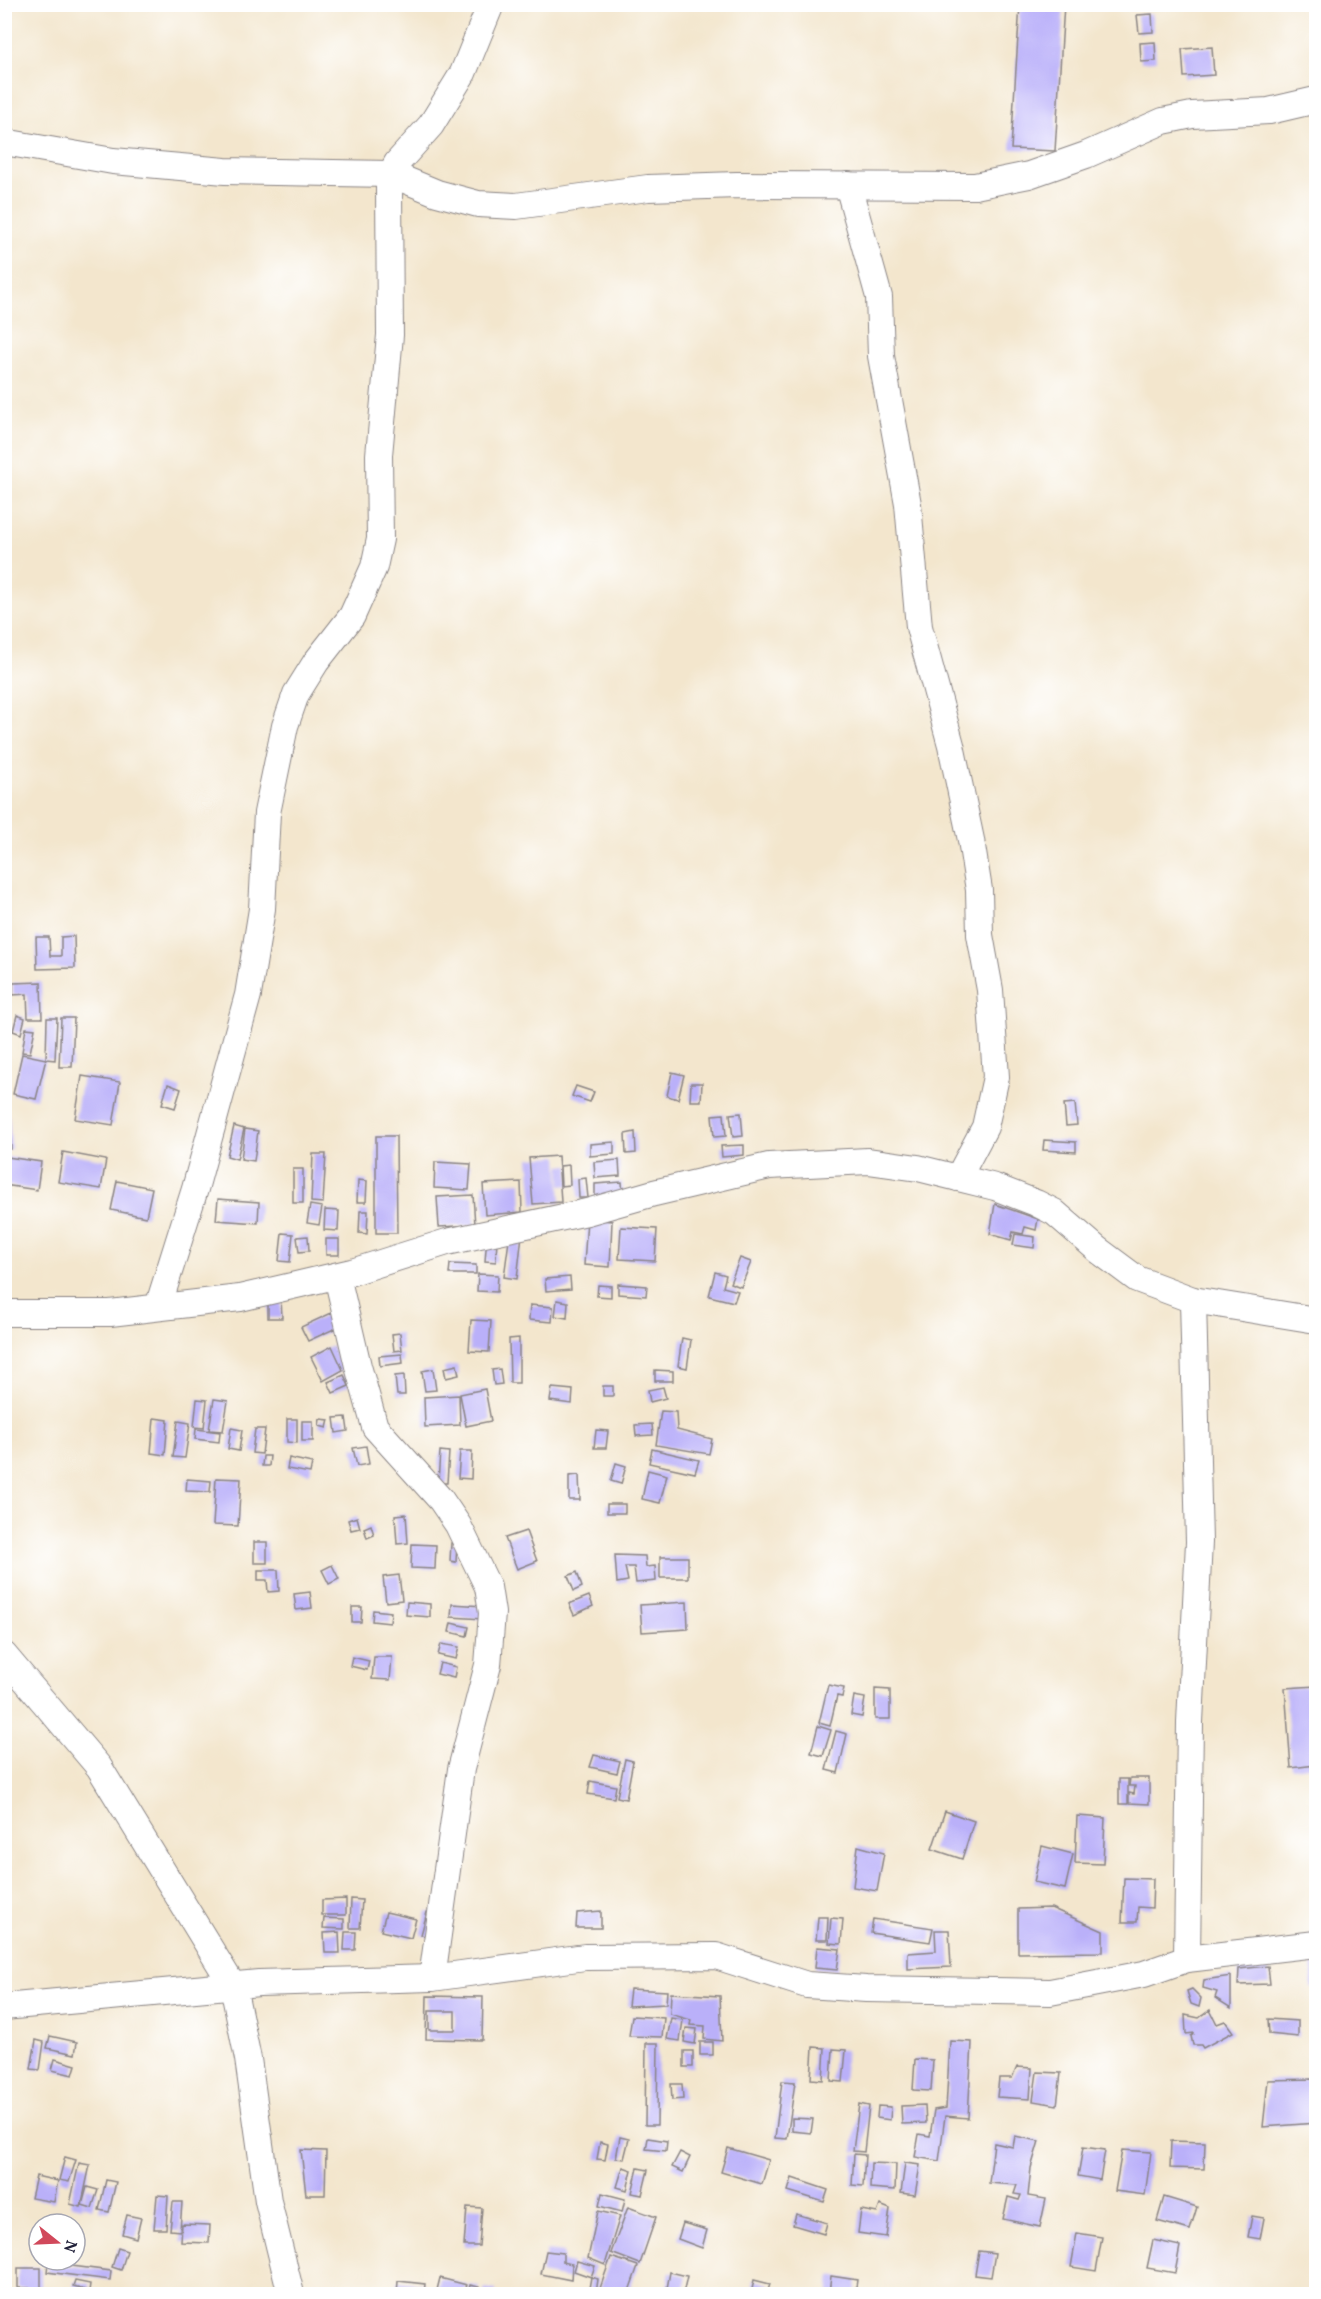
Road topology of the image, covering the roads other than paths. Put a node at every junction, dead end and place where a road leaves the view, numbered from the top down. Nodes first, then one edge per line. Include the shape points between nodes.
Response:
1 (491, 4) edge
2 (1317, 100) edge
3 (4, 142) edge
4 (391, 174) junction
5 (848, 185) junction
6 (958, 1178) junction
7 (337, 1276) junction
8 (1193, 1300) junction
9 (158, 1307) junction
10 (4, 1313) edge
11 (1317, 1320) edge
12 (4, 1655) edge
13 (1317, 1944) edge
14 (1187, 1959) junction
15 (432, 1978) junction
16 (232, 1986) junction
17 (4, 2007) edge
18 (291, 2295) edge

1 - 4 street via 464,73 431,125
2 - 5 street via 1269,111 1192,115 1163,121 1029,175 975,186
3 - 4 street via 113,161 214,170
4 - 5 street via 478,204 516,206 648,188
4 - 9 street via 390,335 379,455 380,539 374,567 352,616 296,694 285,726 267,813 262,909 248,995
5 - 6 street via 879,297 881,356 908,504 919,627 951,745 979,890 980,935 990,990 996,1077 985,1126
6 - 7 street via 868,1161 769,1166 447,1242
6 - 8 street via 995,1187 1054,1212 1137,1279
7 - 9 street via 240,1298
7 - 15 street via 375,1427 441,1500 458,1525 488,1587 492,1612 488,1665 461,1769
8 - 11 street
8 - 14 street via 1199,1542 1190,1722
9 - 10 street via 110,1312
12 - 16 street via 99,1767
13 - 14 street
14 - 15 street via 1144,1974 1050,1992 807,1985 716,1956 585,1957
15 - 16 street
16 - 17 street
16 - 18 street via 249,2059 268,2201

